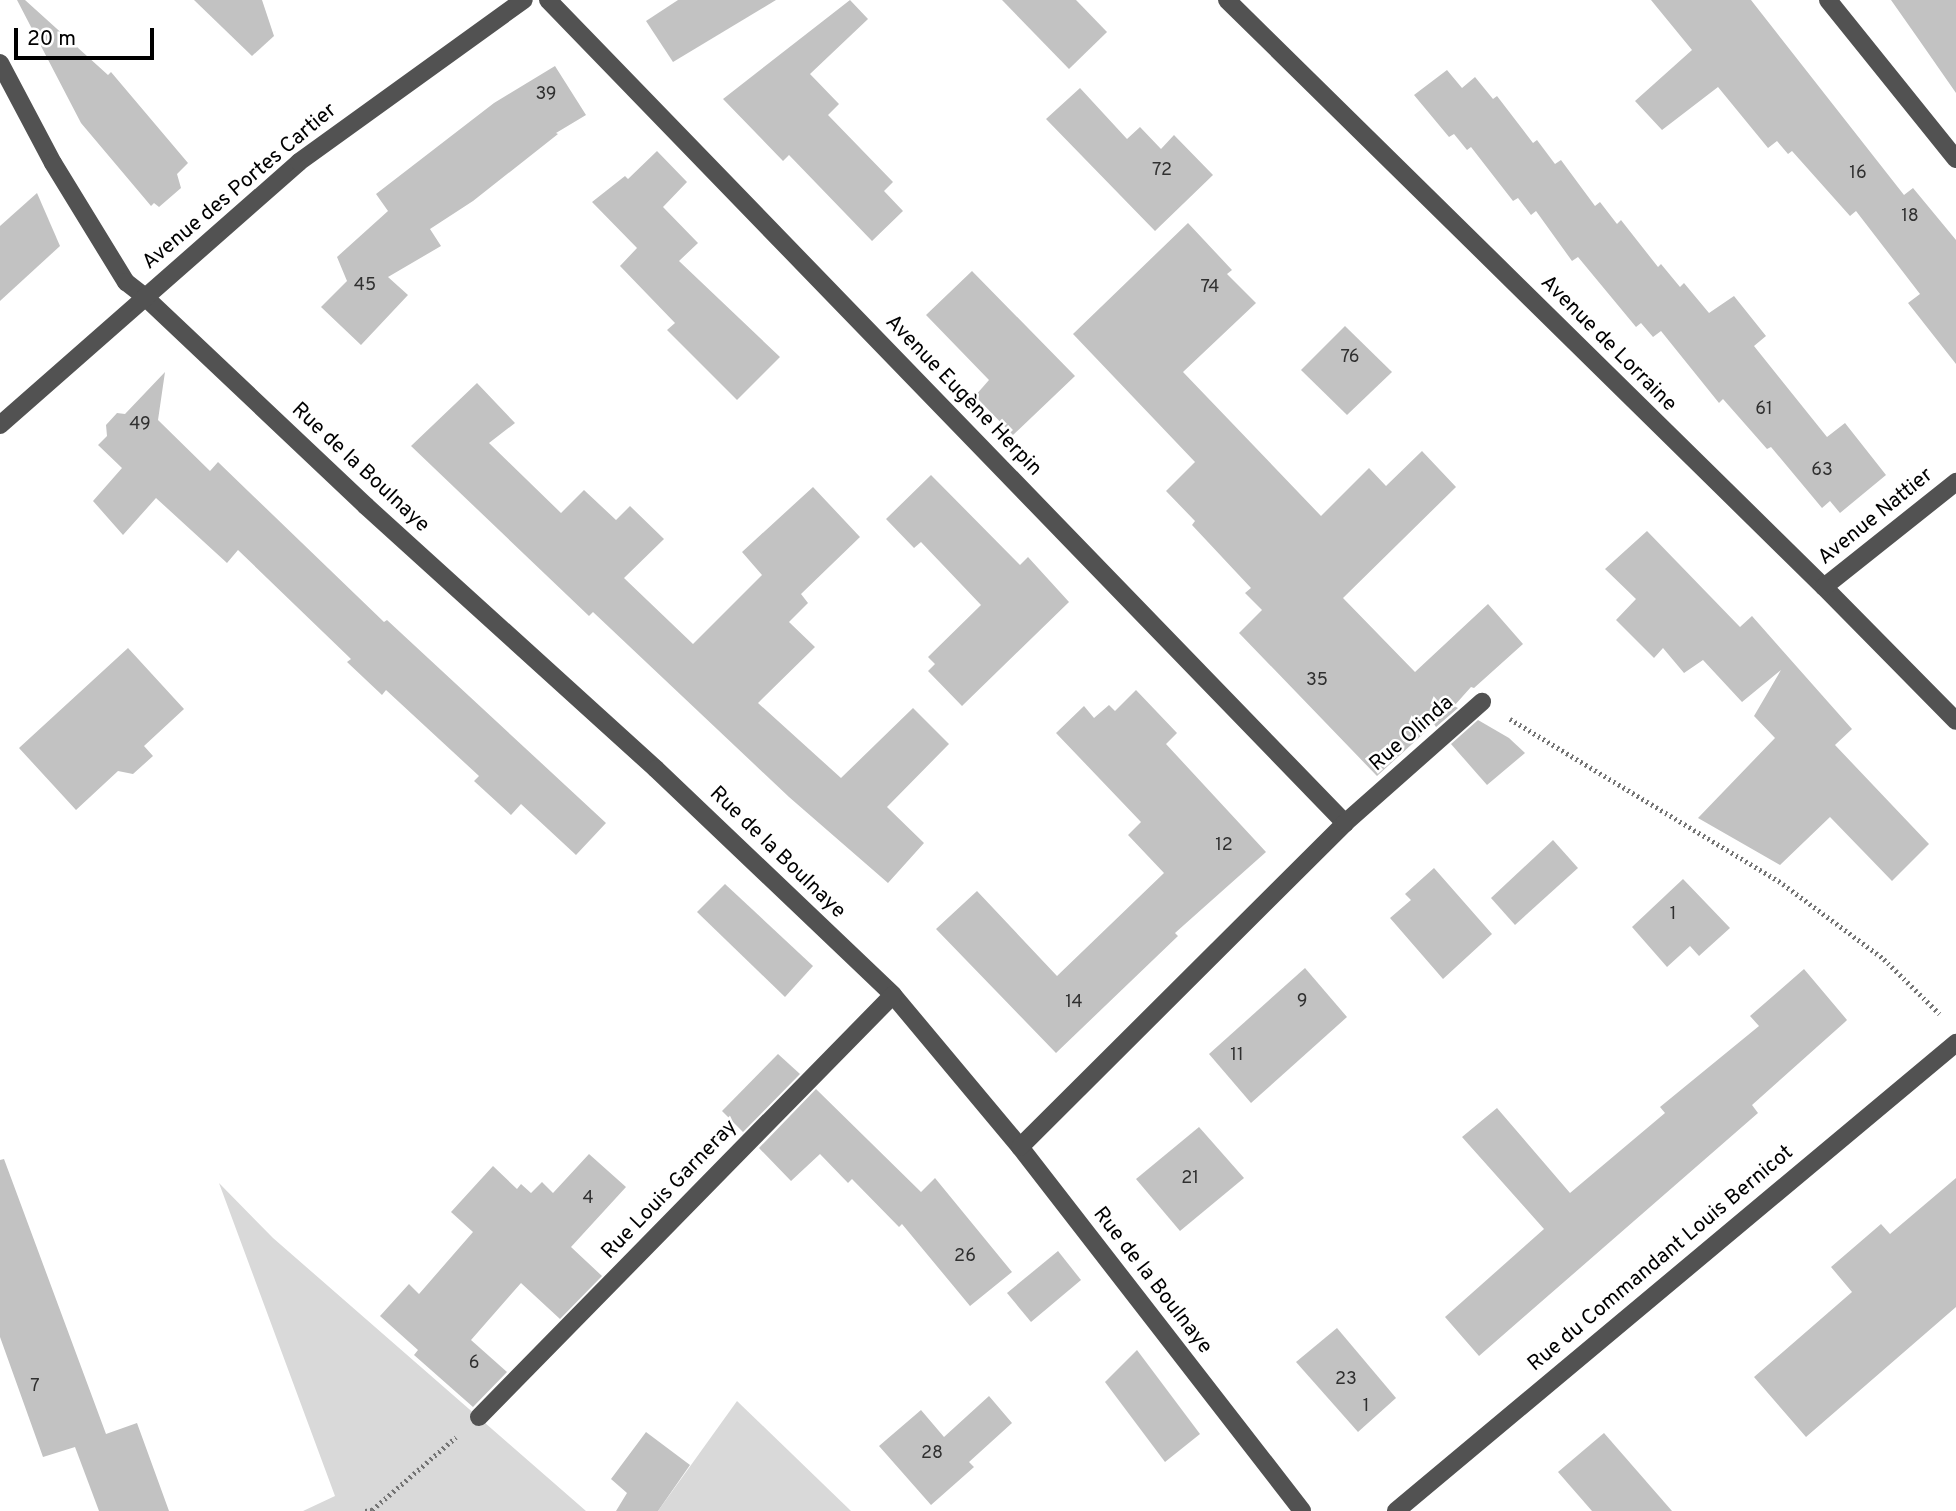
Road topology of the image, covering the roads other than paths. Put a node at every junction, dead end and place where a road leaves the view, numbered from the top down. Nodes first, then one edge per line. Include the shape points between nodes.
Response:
1 (524, 0) edge
2 (548, 0) edge
3 (1227, 0) edge
4 (1828, 0) edge
5 (0, 63) edge
6 (1956, 159) edge
7 (145, 297) junction
8 (0, 425) edge
9 (1956, 482) edge
10 (1825, 587) junction
11 (1482, 702) road end
12 (1956, 722) edge
13 (1345, 823) junction
14 (893, 995) junction
15 (1956, 1042) edge
16 (1020, 1147) junction
17 (479, 1417) road end
18 (1302, 1511) edge
19 (1396, 1511) edge

1 - 7 street, Avenue des Portes Cartier via 299,162
2 - 13 street, Avenue Eugène Herpin
3 - 10 street, Avenue de Lorraine
4 - 6 street
5 - 7 street, Rue de la Boulnaye via 115,269
7 - 8 street, Avenue des Portes Cartier
7 - 14 street, Rue de la Boulnaye via 366,506 656,769
9 - 10 street, Avenue Nattier
10 - 12 street, Avenue de Lorraine
11 - 13 street, Rue Olinda
13 - 16 street, Rue Olinda
14 - 16 street, Rue de la Boulnaye
14 - 17 street, Rue Louis Garneray
15 - 19 street, Rue du Commandant Louis Bernicot
16 - 18 street, Rue de la Boulnaye

